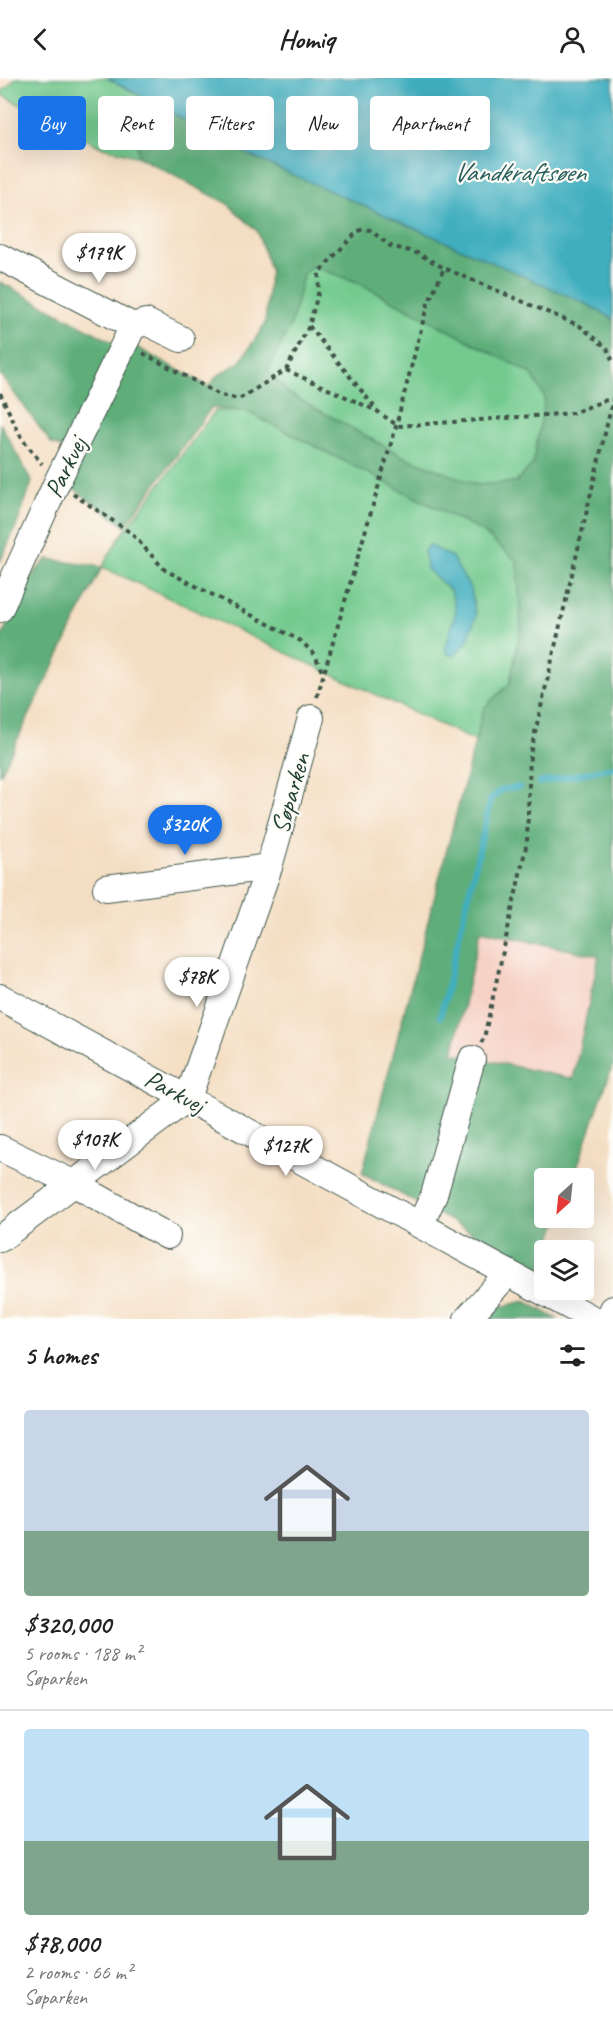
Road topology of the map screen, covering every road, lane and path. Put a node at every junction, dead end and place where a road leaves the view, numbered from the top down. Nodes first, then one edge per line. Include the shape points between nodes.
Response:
1 (0, 257) edge
2 (334, 257) dead end
3 (444, 268) junction
4 (133, 326) junction
5 (309, 326) dead end
6 (181, 339) dead end
7 (613, 362) edge
8 (286, 370) dead end
9 (0, 393) edge
10 (613, 399) edge
11 (377, 411) junction
12 (396, 426) junction
13 (57, 482) junction
14 (0, 609) edge
15 (324, 675) junction
16 (311, 718) joint
17 (269, 867) junction
18 (106, 888) dead end
19 (0, 997) edge
20 (472, 1059) joint
21 (188, 1098) junction
22 (0, 1148) edge
23 (73, 1183) junction
24 (420, 1225) junction
25 (167, 1236) dead end
26 (0, 1239) edge
27 (508, 1273) junction
28 (613, 1309) edge
29 (467, 1319) edge
30 (593, 1319) edge
31 (608, 1319) edge

1 - 4 street
2 - 3 path via 363,229 390,246 417,253
3 - 7 path via 580,326 607,348
3 - 12 path via 427,306
4 - 6 street via 146,322
4 - 13 street, Parkvej
5 - 11 path
8 - 11 path
9 - 13 path via 21,437
10 - 12 path via 573,413
10 - 20 path via 530,754 524,854 484,1038
11 - 12 path
12 - 15 path
13 - 14 street, Parkvej
13 - 15 path via 131,533 165,570 301,641 315,655
15 - 16 path
16 - 17 street, Søparken
17 - 18 street, Søparken
17 - 21 street, Søparken
19 - 21 street, Parkvej
20 - 24 street via 434,1195
21 - 23 street
21 - 24 street, Parkvej
22 - 23 street
23 - 25 street
23 - 26 street
24 - 27 street, Parkvej
27 - 29 street
27 - 30 street, Parkvej
28 - 31 street

